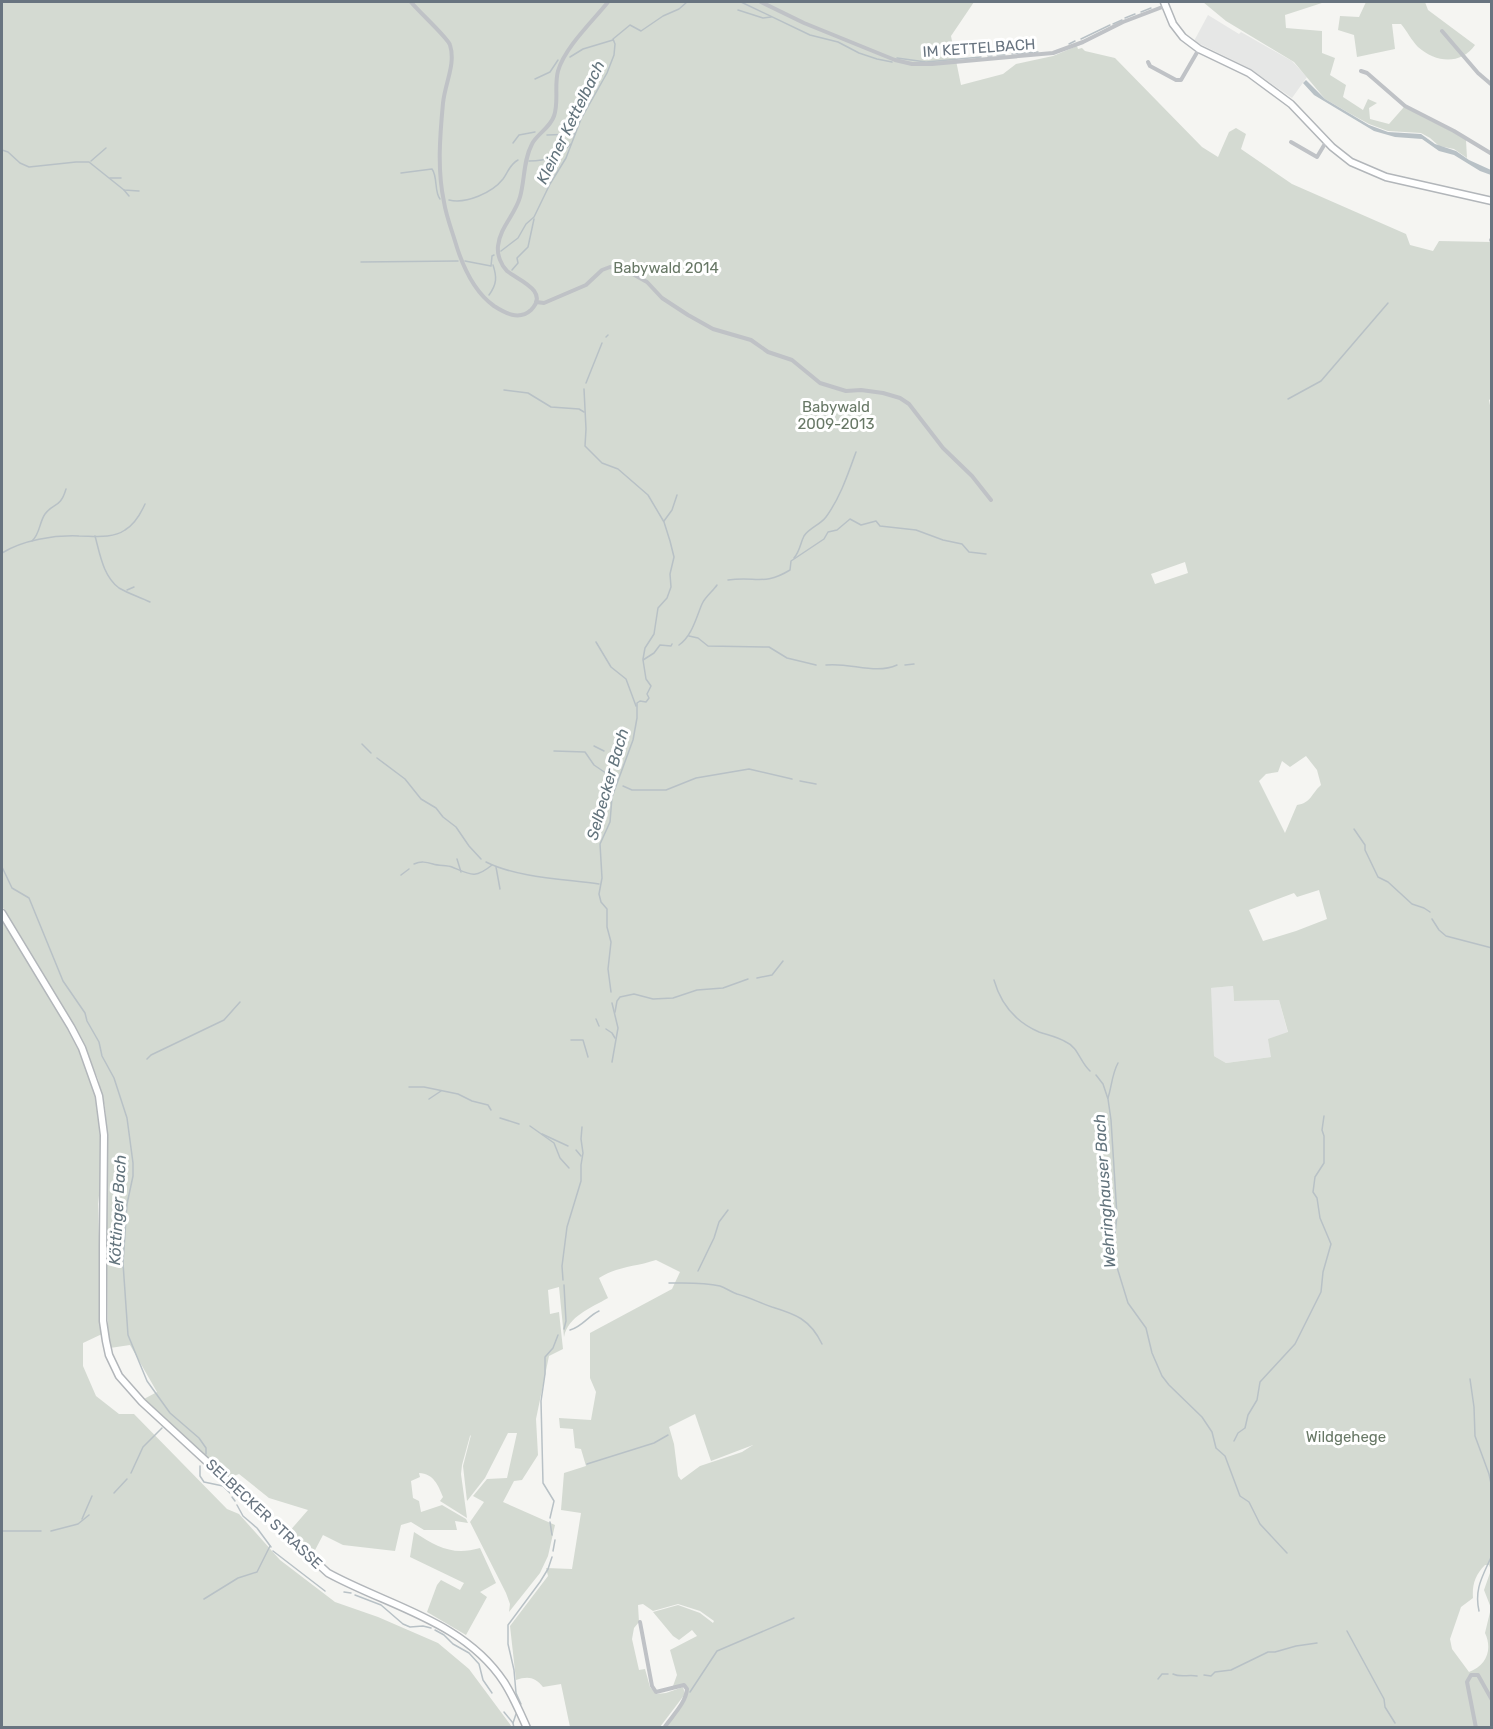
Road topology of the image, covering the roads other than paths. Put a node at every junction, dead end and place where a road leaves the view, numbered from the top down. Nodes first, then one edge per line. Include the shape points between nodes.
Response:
1 (411, 2) edge
2 (608, 2) edge
3 (761, 2) edge
4 (1165, 4) edge
5 (1442, 31) dead end
6 (1199, 49) junction
7 (1148, 62) dead end
8 (1361, 71) dead end
9 (1491, 85) edge
10 (1327, 141) junction
11 (1292, 142) dead end
12 (1491, 154) edge
13 (1491, 201) edge
14 (536, 302) junction
15 (991, 500) dead end
16 (2, 913) edge
17 (640, 1622) dead end
18 (1491, 1700) edge
19 (527, 1728) edge
20 (664, 1728) edge
21 (1476, 1728) edge

1 - 14 street via 450,43 452,60 443,100 441,180 462,265 486,301 504,313 525,314
2 - 14 street via 560,66 554,116 533,141 520,196 500,237 500,260 506,270 530,285
3 - 4 street, IM KETTELBACH via 895,60 922,64 1053,53
4 - 6 main road via 1173,24
5 - 9 street
6 - 7 street via 1181,80
6 - 10 main road via 1254,76 1295,107
8 - 12 street via 1405,106
10 - 11 street via 1317,157
10 - 13 main road via 1344,157 1375,174
14 - 15 street via 544,303 586,285 610,267 629,271 688,315 792,360 820,383 838,390 871,391 909,404
16 - 19 main road, SELBECKER STRASSE via 82,1048 99,1096 104,1135 105,1341 114,1367 125,1384 167,1425 328,1573 436,1623 467,1643 504,1682
17 - 20 street via 656,1692 684,1685 687,1689
18 - 21 street via 1478,1675 1471,1675 1468,1690

